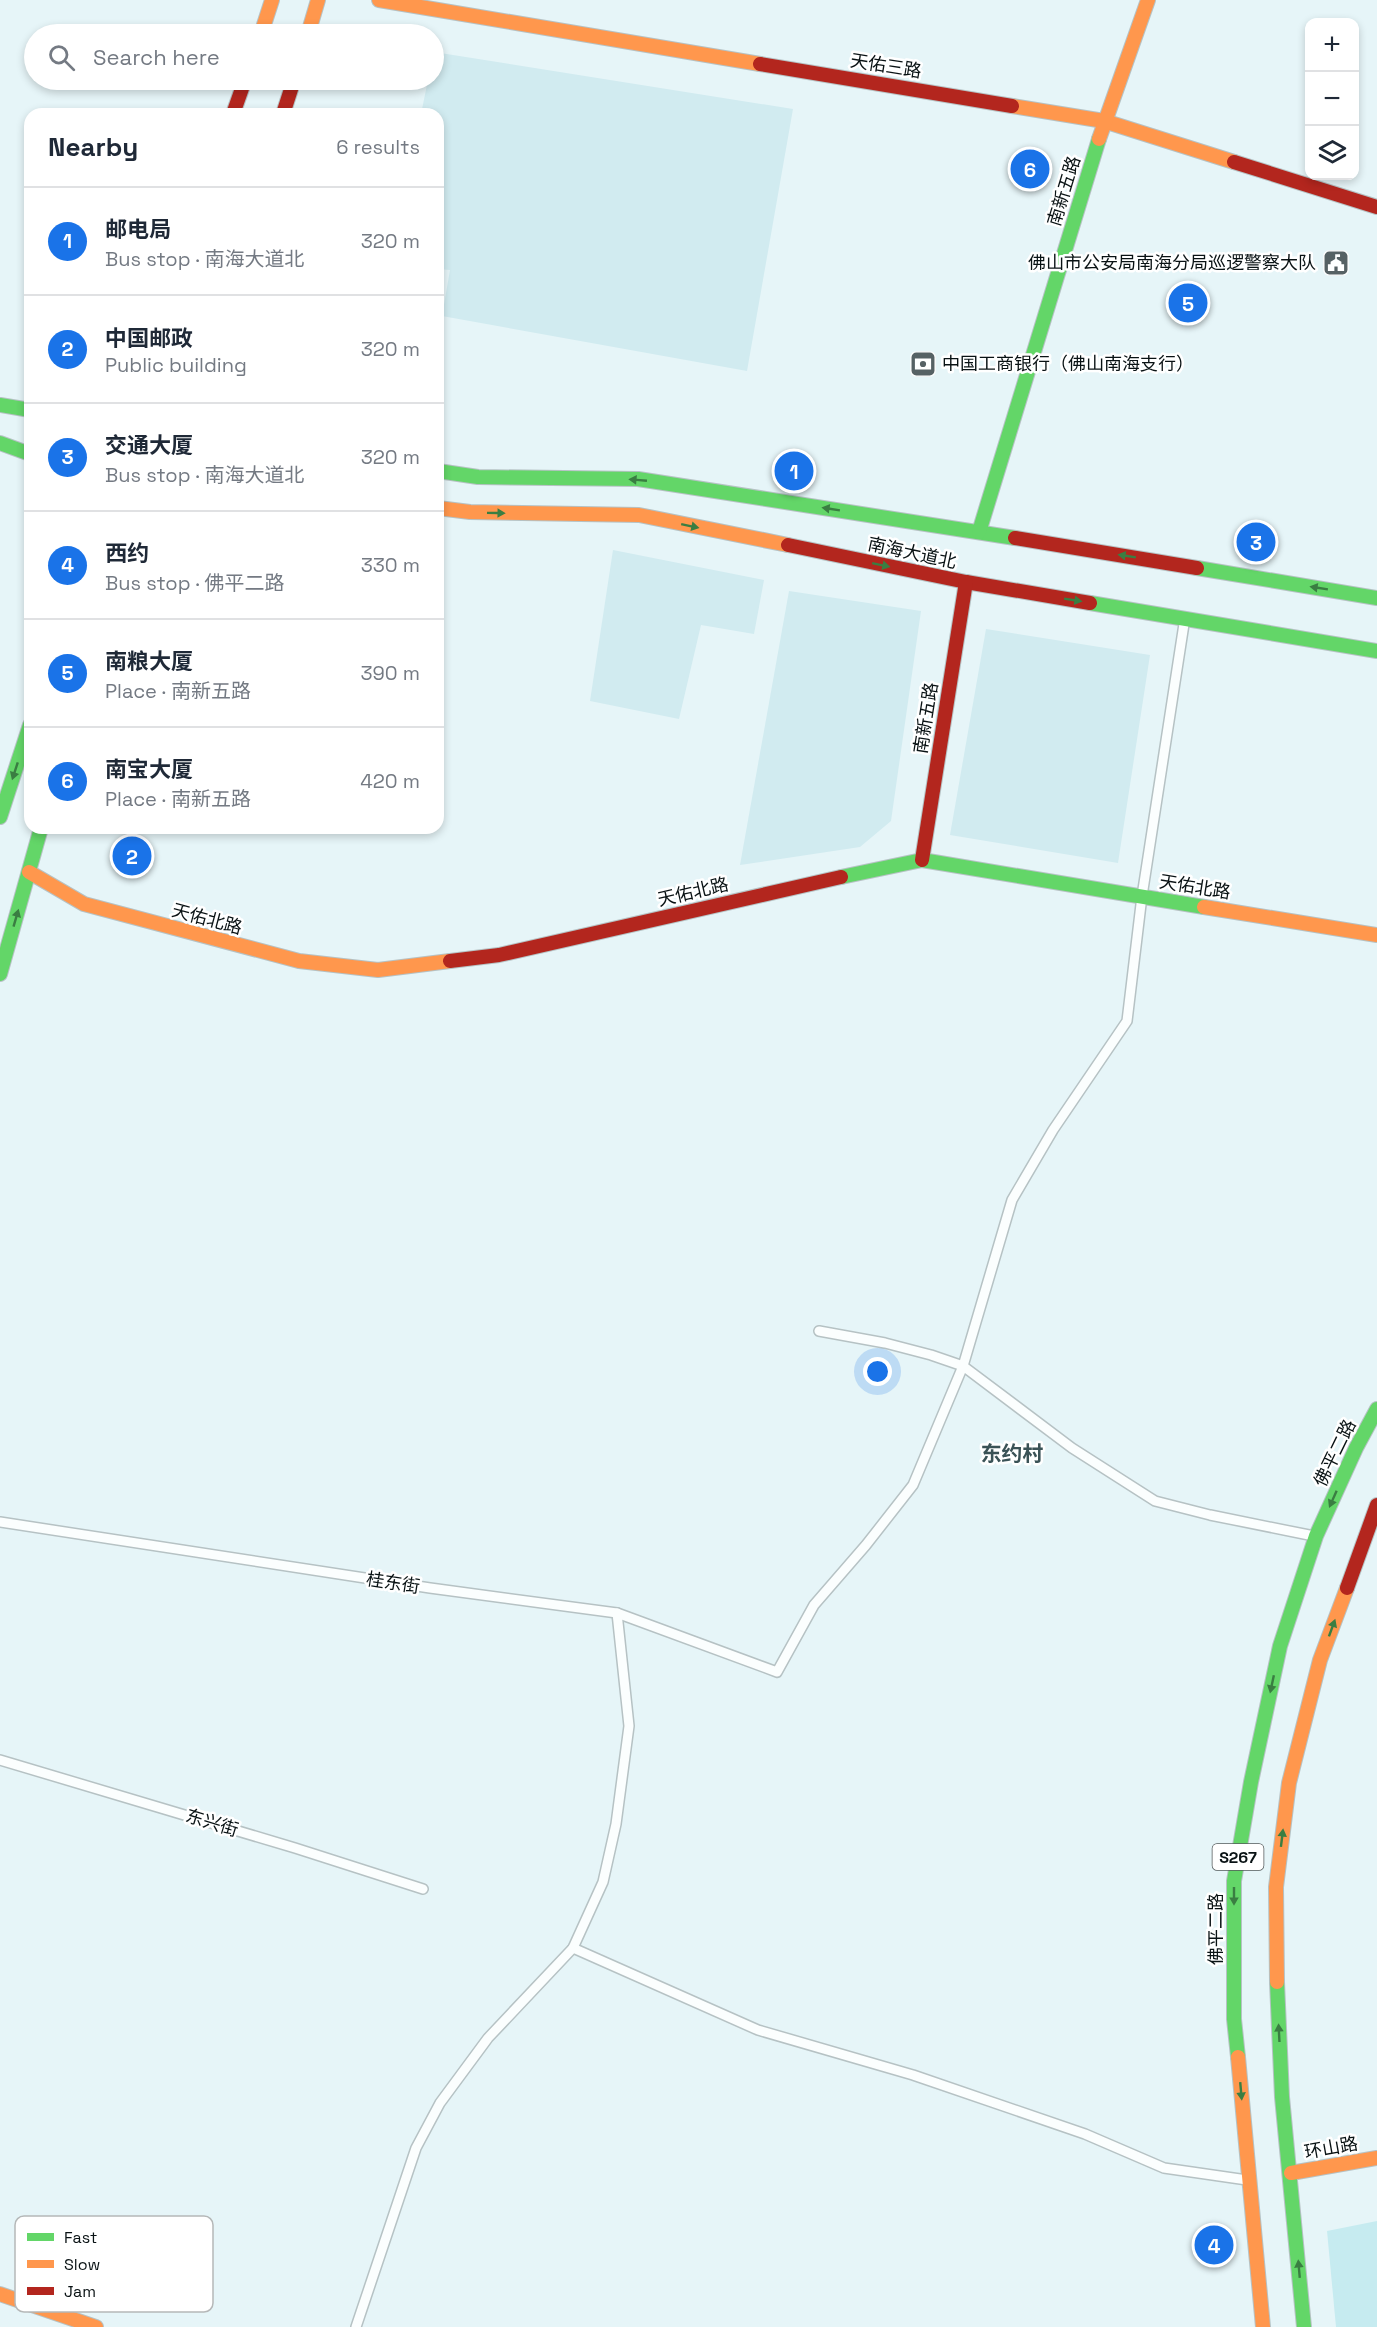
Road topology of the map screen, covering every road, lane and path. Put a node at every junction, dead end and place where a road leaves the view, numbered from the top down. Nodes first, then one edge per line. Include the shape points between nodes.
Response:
1 (272, 0) edge
2 (318, 0) edge
3 (379, 0) edge
4 (1148, 0) edge
5 (264, 24) edge
6 (311, 24) edge
7 (241, 90) edge
8 (291, 90) edge
9 (235, 108) edge
10 (285, 108) edge
11 (1104, 121) junction
12 (1377, 207) edge
13 (0, 405) edge
14 (24, 409) edge
15 (0, 442) edge
16 (24, 445) edge
17 (24, 452) edge
18 (444, 472) edge
19 (444, 509) edge
20 (979, 532) junction
21 (966, 582) junction
22 (1377, 598) edge
23 (1185, 618) junction
24 (1377, 651) edge
25 (24, 744) edge
26 (0, 817) edge
27 (39, 834) edge
28 (922, 860) junction
29 (28, 872) junction
30 (1142, 896) junction
31 (1377, 935) edge
32 (0, 974) edge
33 (819, 1331) dead end
34 (963, 1366) junction
35 (1377, 1409) edge
36 (1377, 1505) edge
37 (0, 1522) edge
38 (1316, 1536) junction
39 (617, 1613) junction
40 (0, 1760) edge
41 (423, 1890) dead end
42 (573, 1948) junction
43 (1377, 2158) edge
44 (1291, 2173) junction
45 (1250, 2181) junction
46 (0, 2294) edge
47 (15, 2299) edge
48 (52, 2312) edge
49 (96, 2327) edge
50 (356, 2327) edge
51 (1263, 2327) edge
52 (1304, 2327) edge

1 - 5 main road
2 - 6 main road
3 - 11 main road, 天佑三路
4 - 11 main road, 南新五路
7 - 9 main road
8 - 10 main road
11 - 12 main road, 天佑三路
11 - 20 main road, 南新五路
13 - 14 main road
15 - 16 main road
15 - 17 main road
20 -> 18 main road, 南海大道北 via 638,479 478,477
19 -> 21 main road, 南海大道北 via 639,515
22 -> 20 main road, 南海大道北
21 -> 23 main road, 南海大道北
21 - 28 main road, 南新五路
23 - 24 main road, 南海大道北
23 - 30 lane
25 -> 26 main road
27 - 29 main road
28 - 29 main road, 天佑北路 via 499,955 378,970 299,961 84,904
28 - 30 main road, 天佑北路
32 -> 29 main road
30 - 31 main road, 天佑北路
30 - 34 lane via 1127,1021 1053,1130 1012,1200
33 - 34 lane via 885,1343
34 - 38 lane via 1072,1448 1155,1501
34 - 39 lane, 桂东街 via 913,1485 814,1605 777,1671
35 -> 38 main road, 佛平二路 / S267
44 -> 36 main road via 1282,2097 1276,1887 1288,1794 1320,1660
37 - 39 lane, 桂东街
38 -> 45 main road, 佛平二路 / S267 via 1280,1646 1234,1881 1234,2019
39 - 42 lane via 629,1726 616,1824 603,1882
40 - 41 lane, 东兴街
42 - 45 lane via 758,2030 913,2075 1085,2134 1164,2168
42 - 50 lane via 488,2038 440,2103 416,2148
43 - 44 main road, 环山路
52 -> 44 main road
45 - 51 main road, 佛平二路 / S267
46 - 47 main road
48 - 49 main road

